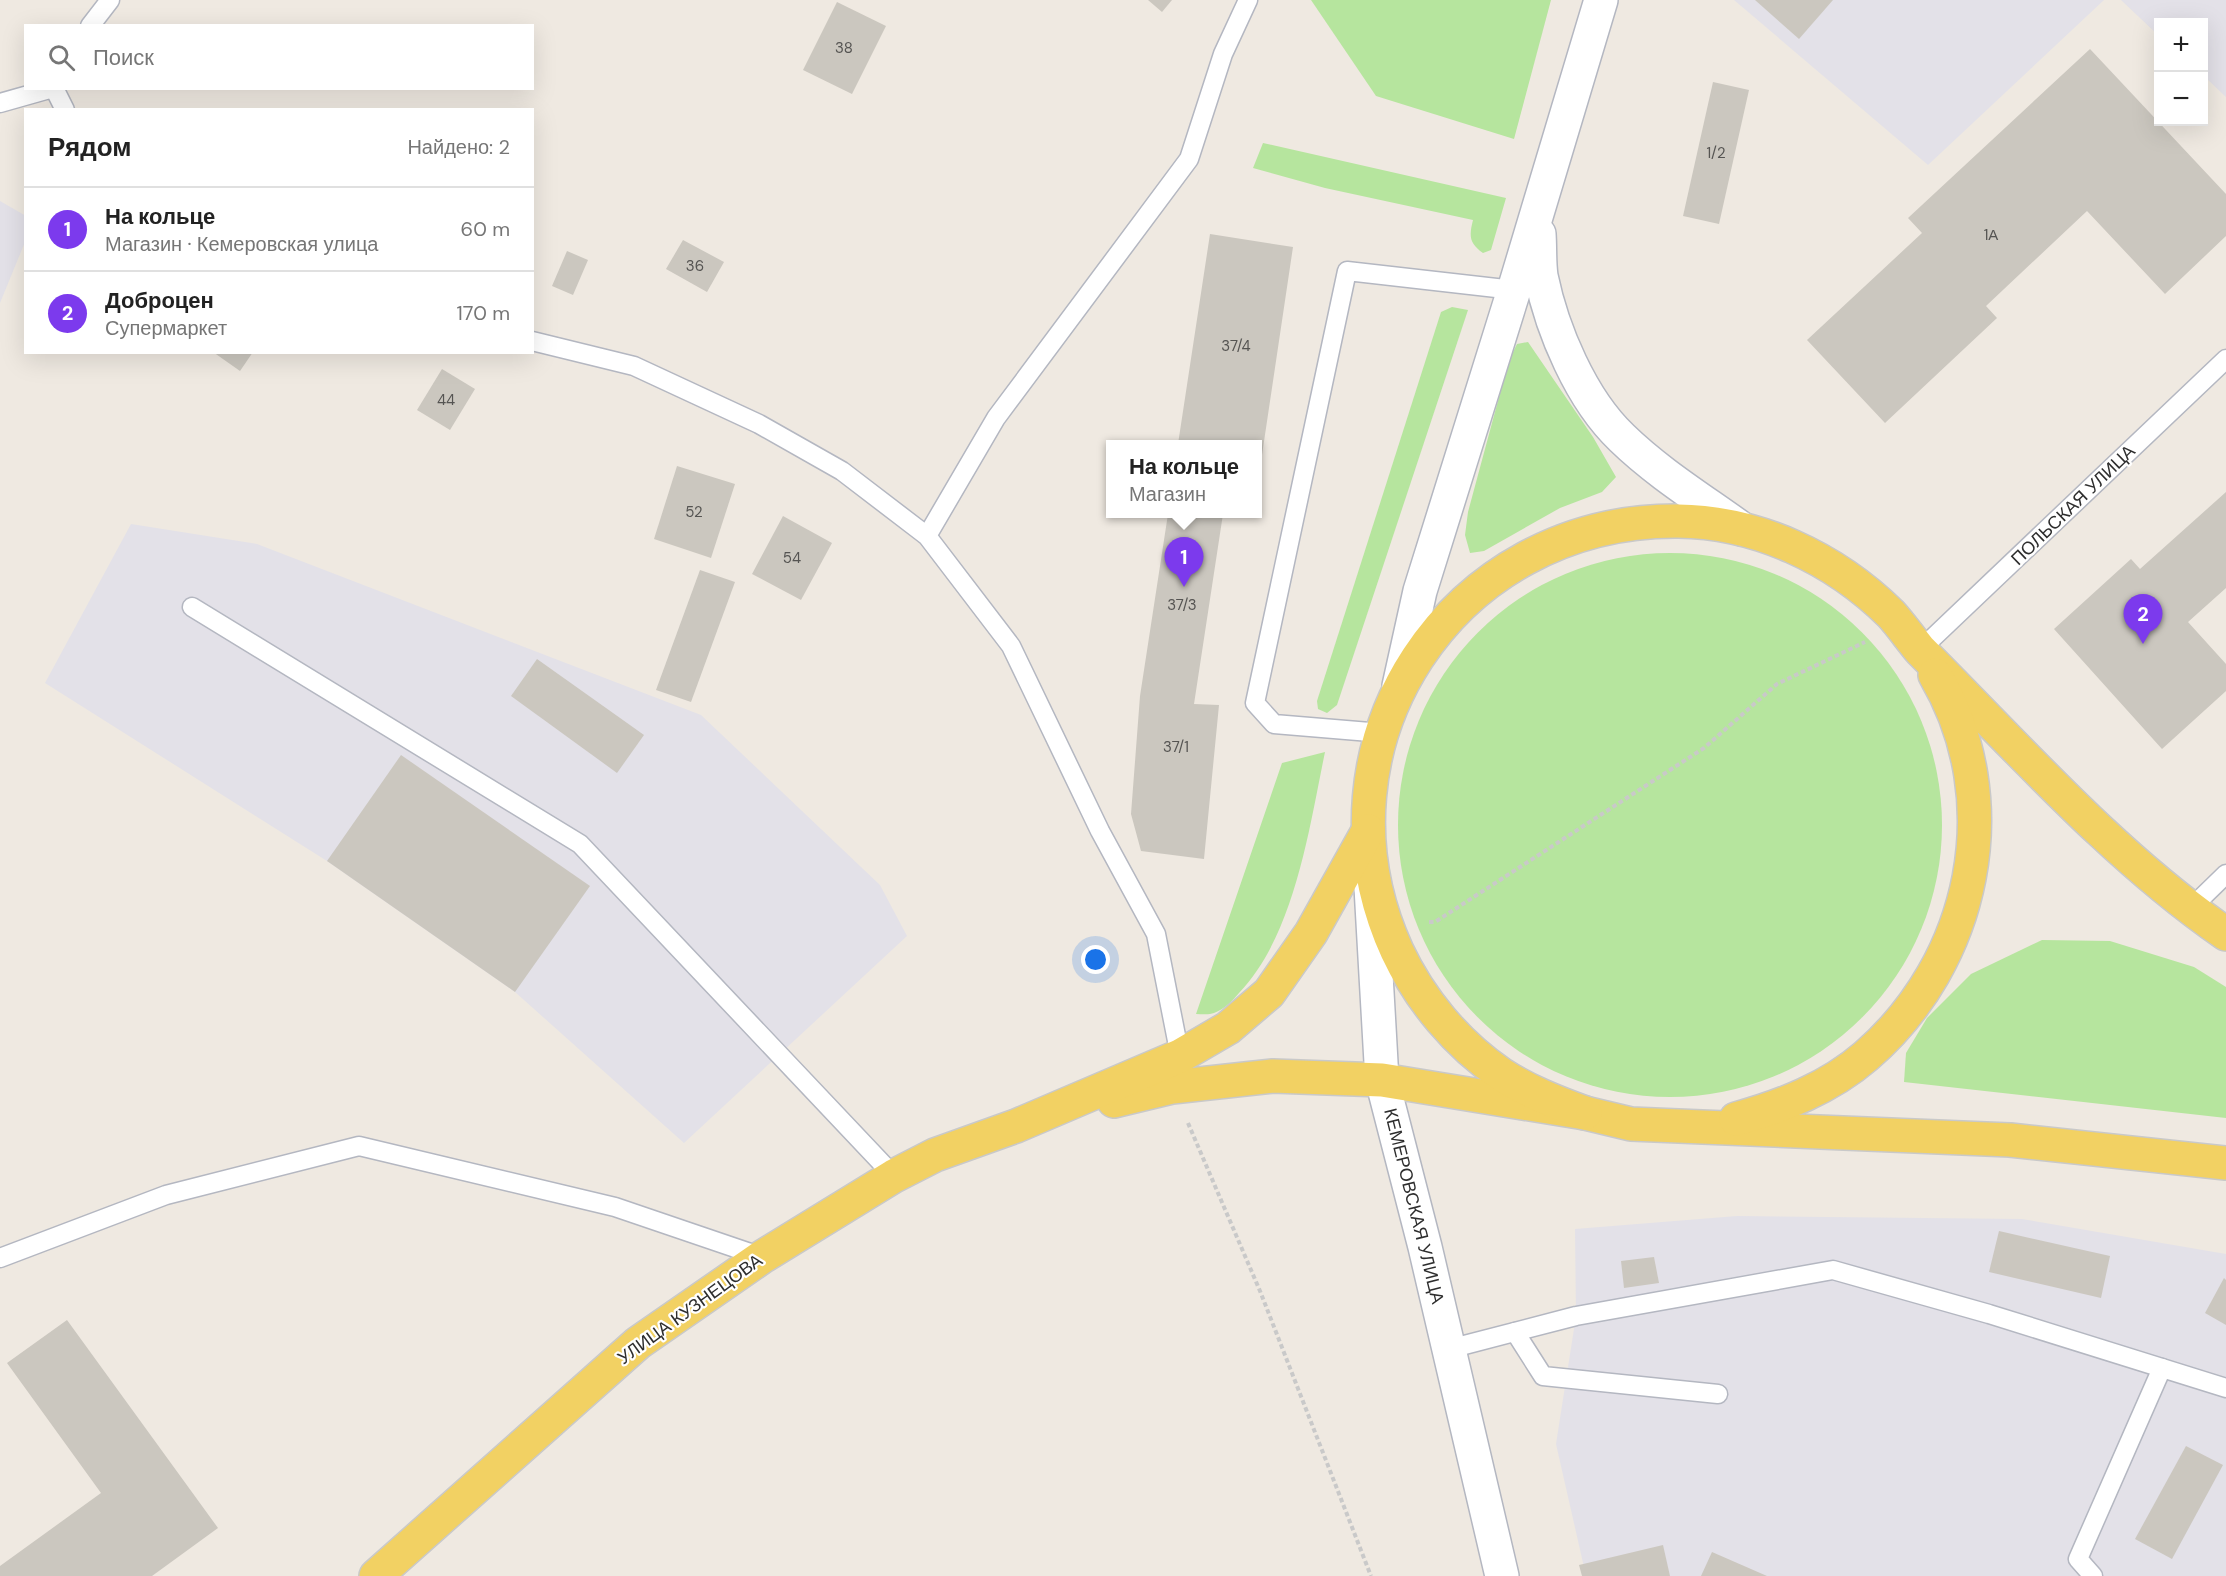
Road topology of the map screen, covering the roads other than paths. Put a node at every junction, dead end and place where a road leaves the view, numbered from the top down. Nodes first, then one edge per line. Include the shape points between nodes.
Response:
1 (110, 0) edge
2 (1248, 0) edge
3 (1601, 0) edge
4 (92, 24) edge
5 (46, 90) edge
6 (54, 90) edge
7 (0, 103) edge
8 (64, 108) edge
9 (1538, 210) junction
10 (1514, 290) junction
11 (534, 341) edge
12 (2226, 359) edge
13 (1742, 529) junction
14 (927, 536) junction
15 (192, 607) dead end
16 (1920, 650) junction
17 (1398, 690) junction
18 (1382, 733) junction
19 (1368, 831) junction
20 (2226, 874) edge
21 (2190, 909) junction
22 (2226, 934) edge
23 (1176, 1071) junction
24 (1382, 1080) junction
25 (1585, 1113) junction
26 (1677, 1126) junction
27 (2226, 1163) edge
28 (894, 1176) junction
29 (762, 1257) junction
30 (0, 1258) edge
31 (1515, 1332) junction
32 (1449, 1349) junction
33 (2162, 1368) junction
34 (2226, 1388) edge
35 (1718, 1394) dead end
36 (376, 1576) edge
37 (1502, 1576) edge
38 (2092, 1576) edge

1 - 4 lane
2 - 14 lane via 1223,54 1189,159 996,418
3 - 9 main road
5 - 7 lane
6 - 8 lane
9 - 10 main road
9 - 13 main road via 1541,274 1557,334 1590,398 1620,436 1653,465
10 - 17 main road via 1420,591
10 - 18 lane via 1347,271 1255,703 1274,724
11 - 14 lane via 634,366 759,424 842,471
12 - 16 lane, ПОЛЬСКАЯ УЛИЦА
13 - 16 main road via 1784,542 1860,586 1892,615
13 - 17 main road via 1652,521 1607,527 1532,554 1484,585 1450,615
14 - 23 lane via 1011,646 1100,831 1156,934
15 - 28 lane via 580,844
16 - 21 main road via 2119,849
16 - 26 main road via 1942,687 1961,735 1972,785 1974,836 1968,886 1954,934 1931,980 1902,1021 1865,1057 1823,1086 1778,1108 1728,1121
17 - 18 main road
18 - 19 main road via 1371,781
19 - 23 main road via 1311,933 1269,993
19 - 24 main road, КЕМЕРОВСКАЯ УЛИЦА
19 - 25 main road via 1374,880 1387,928 1432,1010 1464,1044 1500,1073 1531,1091
20 - 21 lane
21 - 22 main road
23 - 24 main road
23 - 28 main road, УЛИЦА КУЗНЕЦОВА via 936,1155
24 - 25 main road
24 - 32 main road, КЕМЕРОВСКАЯ УЛИЦА
25 - 26 main road via 1631,1124
26 - 27 main road via 2010,1140
28 - 29 main road, УЛИЦА КУЗНЕЦОВА
29 - 30 lane via 615,1207 359,1146 165,1195
29 - 36 main road, УЛИЦА КУЗНЕЦОВА via 638,1343
31 - 32 lane
31 - 33 lane via 1576,1316 1833,1270
31 - 35 lane via 1543,1376
32 - 37 main road, КЕМЕРОВСКАЯ УЛИЦА
33 - 34 lane
33 - 38 lane via 2078,1559

